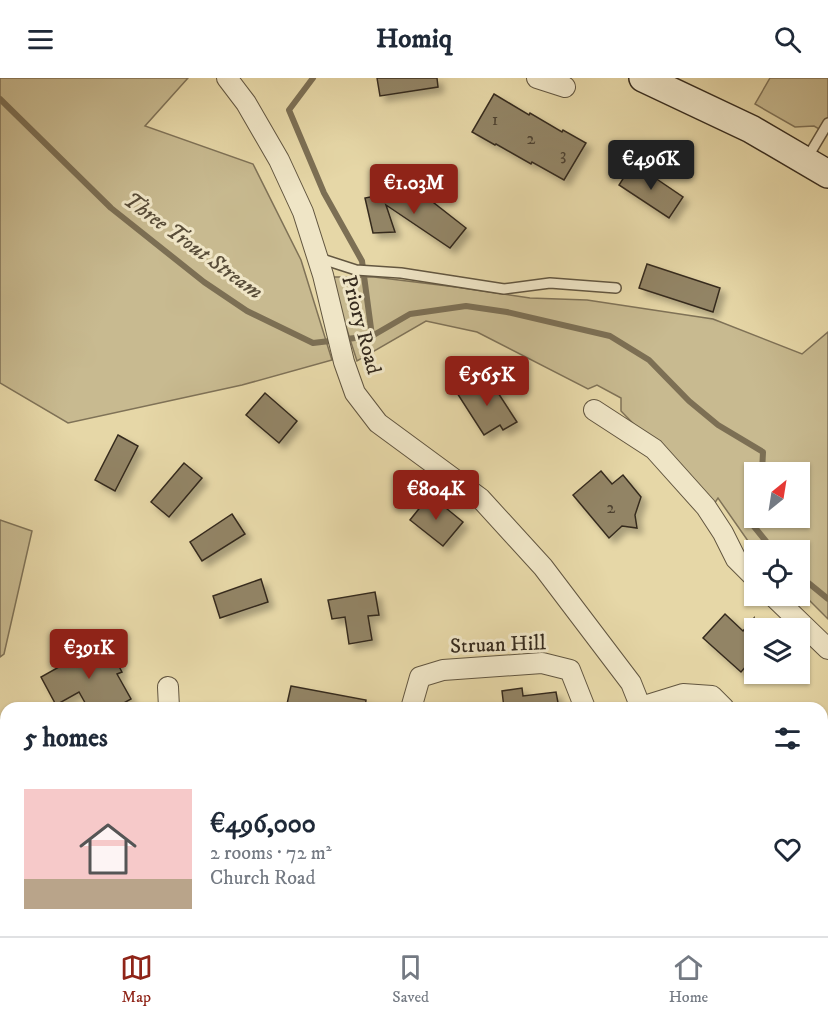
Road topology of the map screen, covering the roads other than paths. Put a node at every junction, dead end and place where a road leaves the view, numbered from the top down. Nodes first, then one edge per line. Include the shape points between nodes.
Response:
1 (228, 78) edge
2 (537, 78) edge
3 (643, 78) edge
4 (565, 87) dead end
5 (828, 123) edge
6 (817, 168) edge
7 (317, 257) junction
8 (616, 288) dead end
9 (594, 410) dead end
10 (744, 567) edge
11 (783, 606) edge
12 (828, 649) edge
13 (168, 687) dead end
14 (169, 702) edge
15 (413, 702) edge
16 (583, 702) edge
17 (639, 702) edge
18 (658, 702) edge
19 (718, 702) edge

1 - 7 street, Priory Road via 279,160 303,212
2 - 4 street
3 - 6 main road via 751,129
5 - 6 lane
7 - 8 lane via 357,270 504,289 550,284
7 - 17 street, Priory Road via 355,393 378,423 480,498 543,567 631,683
9 - 10 street via 654,449 706,507
11 - 12 street
13 - 14 street
15 - 16 street, Struan Hill via 420,677 444,670 542,663 570,670
18 - 19 street via 684,694 712,696

